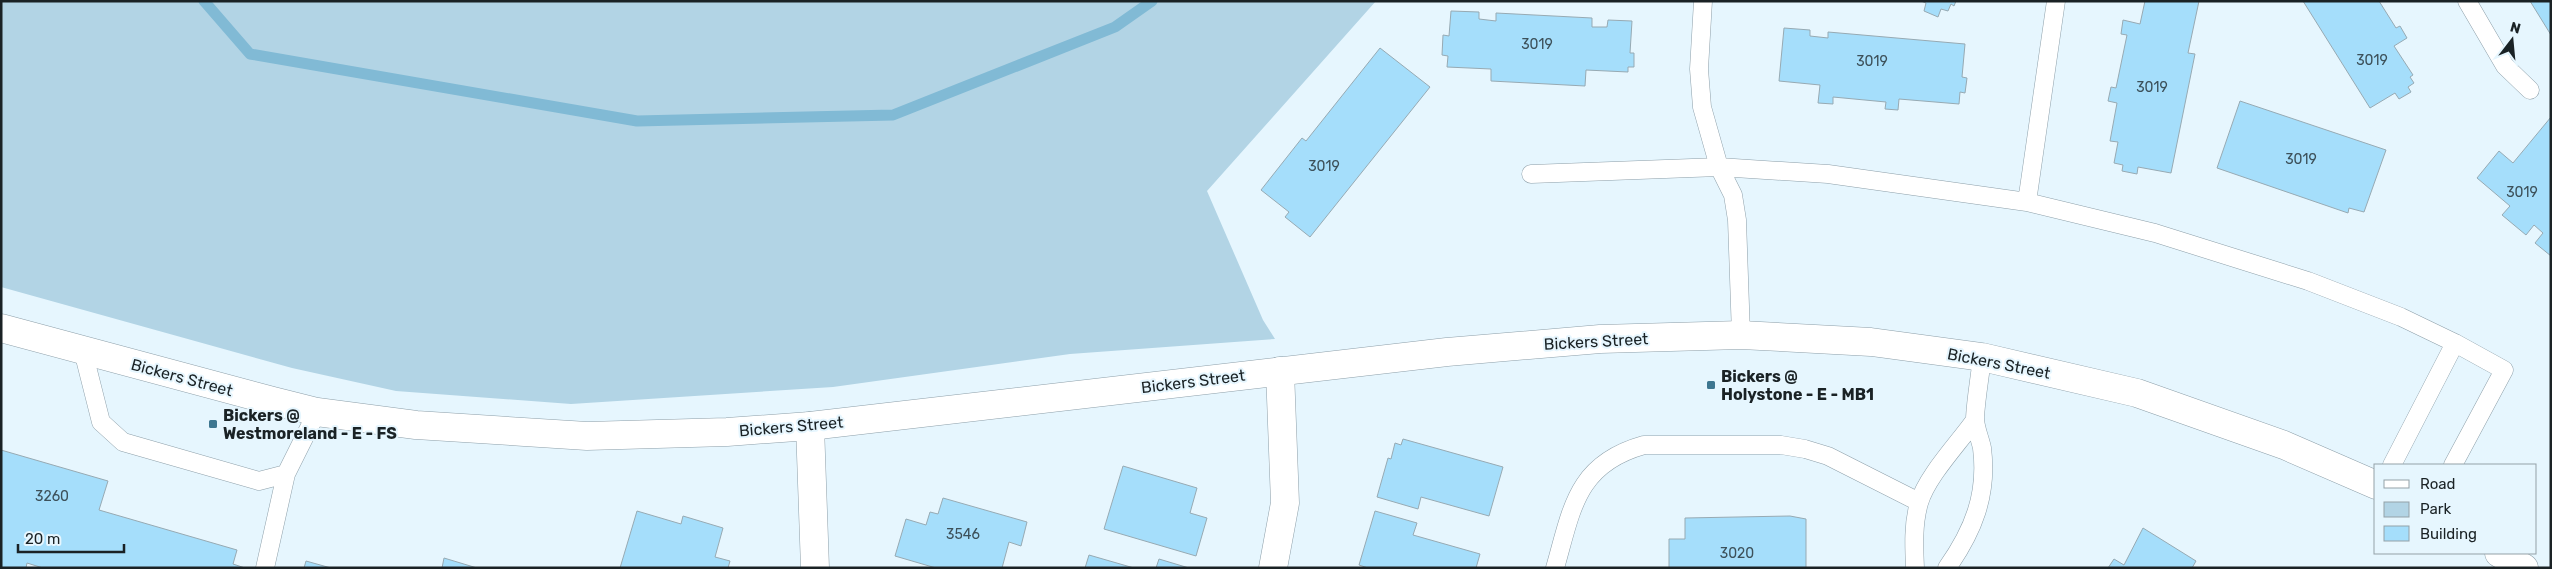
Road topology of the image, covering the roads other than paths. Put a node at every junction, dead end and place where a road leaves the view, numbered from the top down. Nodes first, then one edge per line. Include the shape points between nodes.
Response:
1 (1703, 1) edge
2 (2056, 1) edge
3 (2468, 1) edge
4 (2530, 90) dead end
5 (1719, 167) junction
6 (1531, 174) dead end
7 (2026, 202) junction
8 (1, 328) edge
9 (1741, 335) junction
10 (2455, 343) junction
11 (83, 351) junction
12 (1982, 356) junction
13 (1280, 371) junction
14 (317, 412) junction
15 (1975, 420) junction
16 (810, 426) junction
17 (2393, 464) edge
18 (2454, 464) edge
19 (286, 474) junction
20 (2374, 484) edge
21 (1919, 502) junction
22 (2501, 554) edge
23 (265, 568) edge
24 (815, 568) edge
25 (1273, 568) edge
26 (1555, 568) edge
27 (1915, 568) edge
28 (1947, 568) edge
29 (2524, 568) edge

1 - 5 lane via 1698,69 1702,107
2 - 7 lane
3 - 4 lane via 2505,66
5 - 6 lane
5 - 7 lane via 1828,174
5 - 9 lane via 1733,195 1737,220
7 - 10 lane via 2155,233 2308,281 2401,316
8 - 11 street, Bickers Street
9 - 12 street, Bickers Street via 1871,342
9 - 13 street, Bickers Street via 1600,339
10 - 17 lane
10 - 18 lane via 2504,370
11 - 14 street, Bickers Street
11 - 19 lane via 101,422 123,442 259,480
12 - 15 lane
12 - 20 street, Bickers Street via 2137,393 2284,445
13 - 16 street, Bickers Street
13 - 25 street via 1285,503
14 - 16 street, Bickers Street via 416,425 587,436
14 - 19 lane
15 - 21 lane via 1936,471
15 - 28 lane via 1982,449 1977,518
16 - 24 street
19 - 23 lane
21 - 26 lane via 1828,456 1805,449 1781,445 1644,445 1606,461 1589,477 1575,498
21 - 27 lane via 1914,533
22 - 29 street

